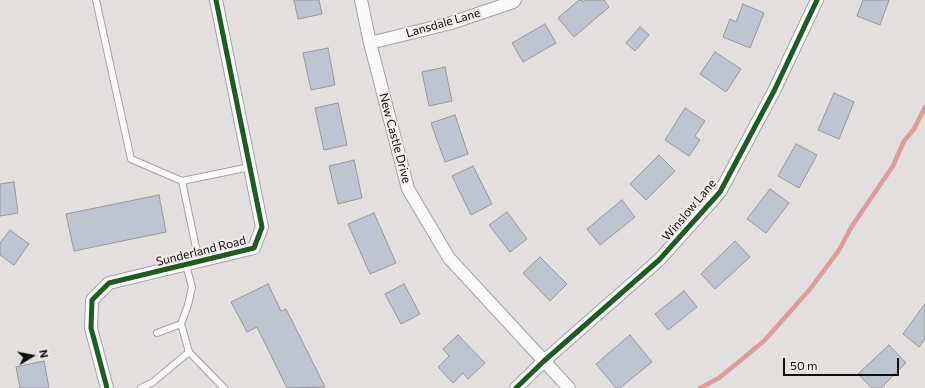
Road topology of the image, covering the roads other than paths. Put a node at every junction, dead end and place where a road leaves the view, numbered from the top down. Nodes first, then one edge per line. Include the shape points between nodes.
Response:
1 (96, 0) edge
2 (216, 0) edge
3 (361, 0) edge
4 (515, 0) edge
5 (817, 0) edge
6 (370, 43) junction
7 (250, 167) junction
8 (182, 181) junction
9 (200, 262) junction
10 (186, 265) junction
11 (181, 324) junction
12 (157, 334) dead end
13 (190, 352) junction
14 (544, 361) junction
15 (107, 388) edge
16 (141, 388) edge
17 (224, 388) edge
18 (516, 388) edge
19 (569, 388) edge

1 - 8 lane via 131,159
2 - 7 street, Sunderland Road
3 - 6 street, New Castle Drive
4 - 6 street, Lansdale Lane via 451,23
5 - 14 street, Winslow Lane via 774,91 720,192 659,260
6 - 14 street, New Castle Drive via 408,189 449,258
7 - 8 lane
7 - 9 street, Sunderland Road via 262,227 254,248
8 - 9 lane
9 - 10 street, Sunderland Road
10 - 11 lane via 192,287
10 - 15 street, Sunderland Road via 109,283 92,300 91,328
11 - 12 lane
11 - 13 lane
13 - 16 lane via 153,382
13 - 17 lane
14 - 18 street, Winslow Lane
14 - 19 street, New Castle Drive

